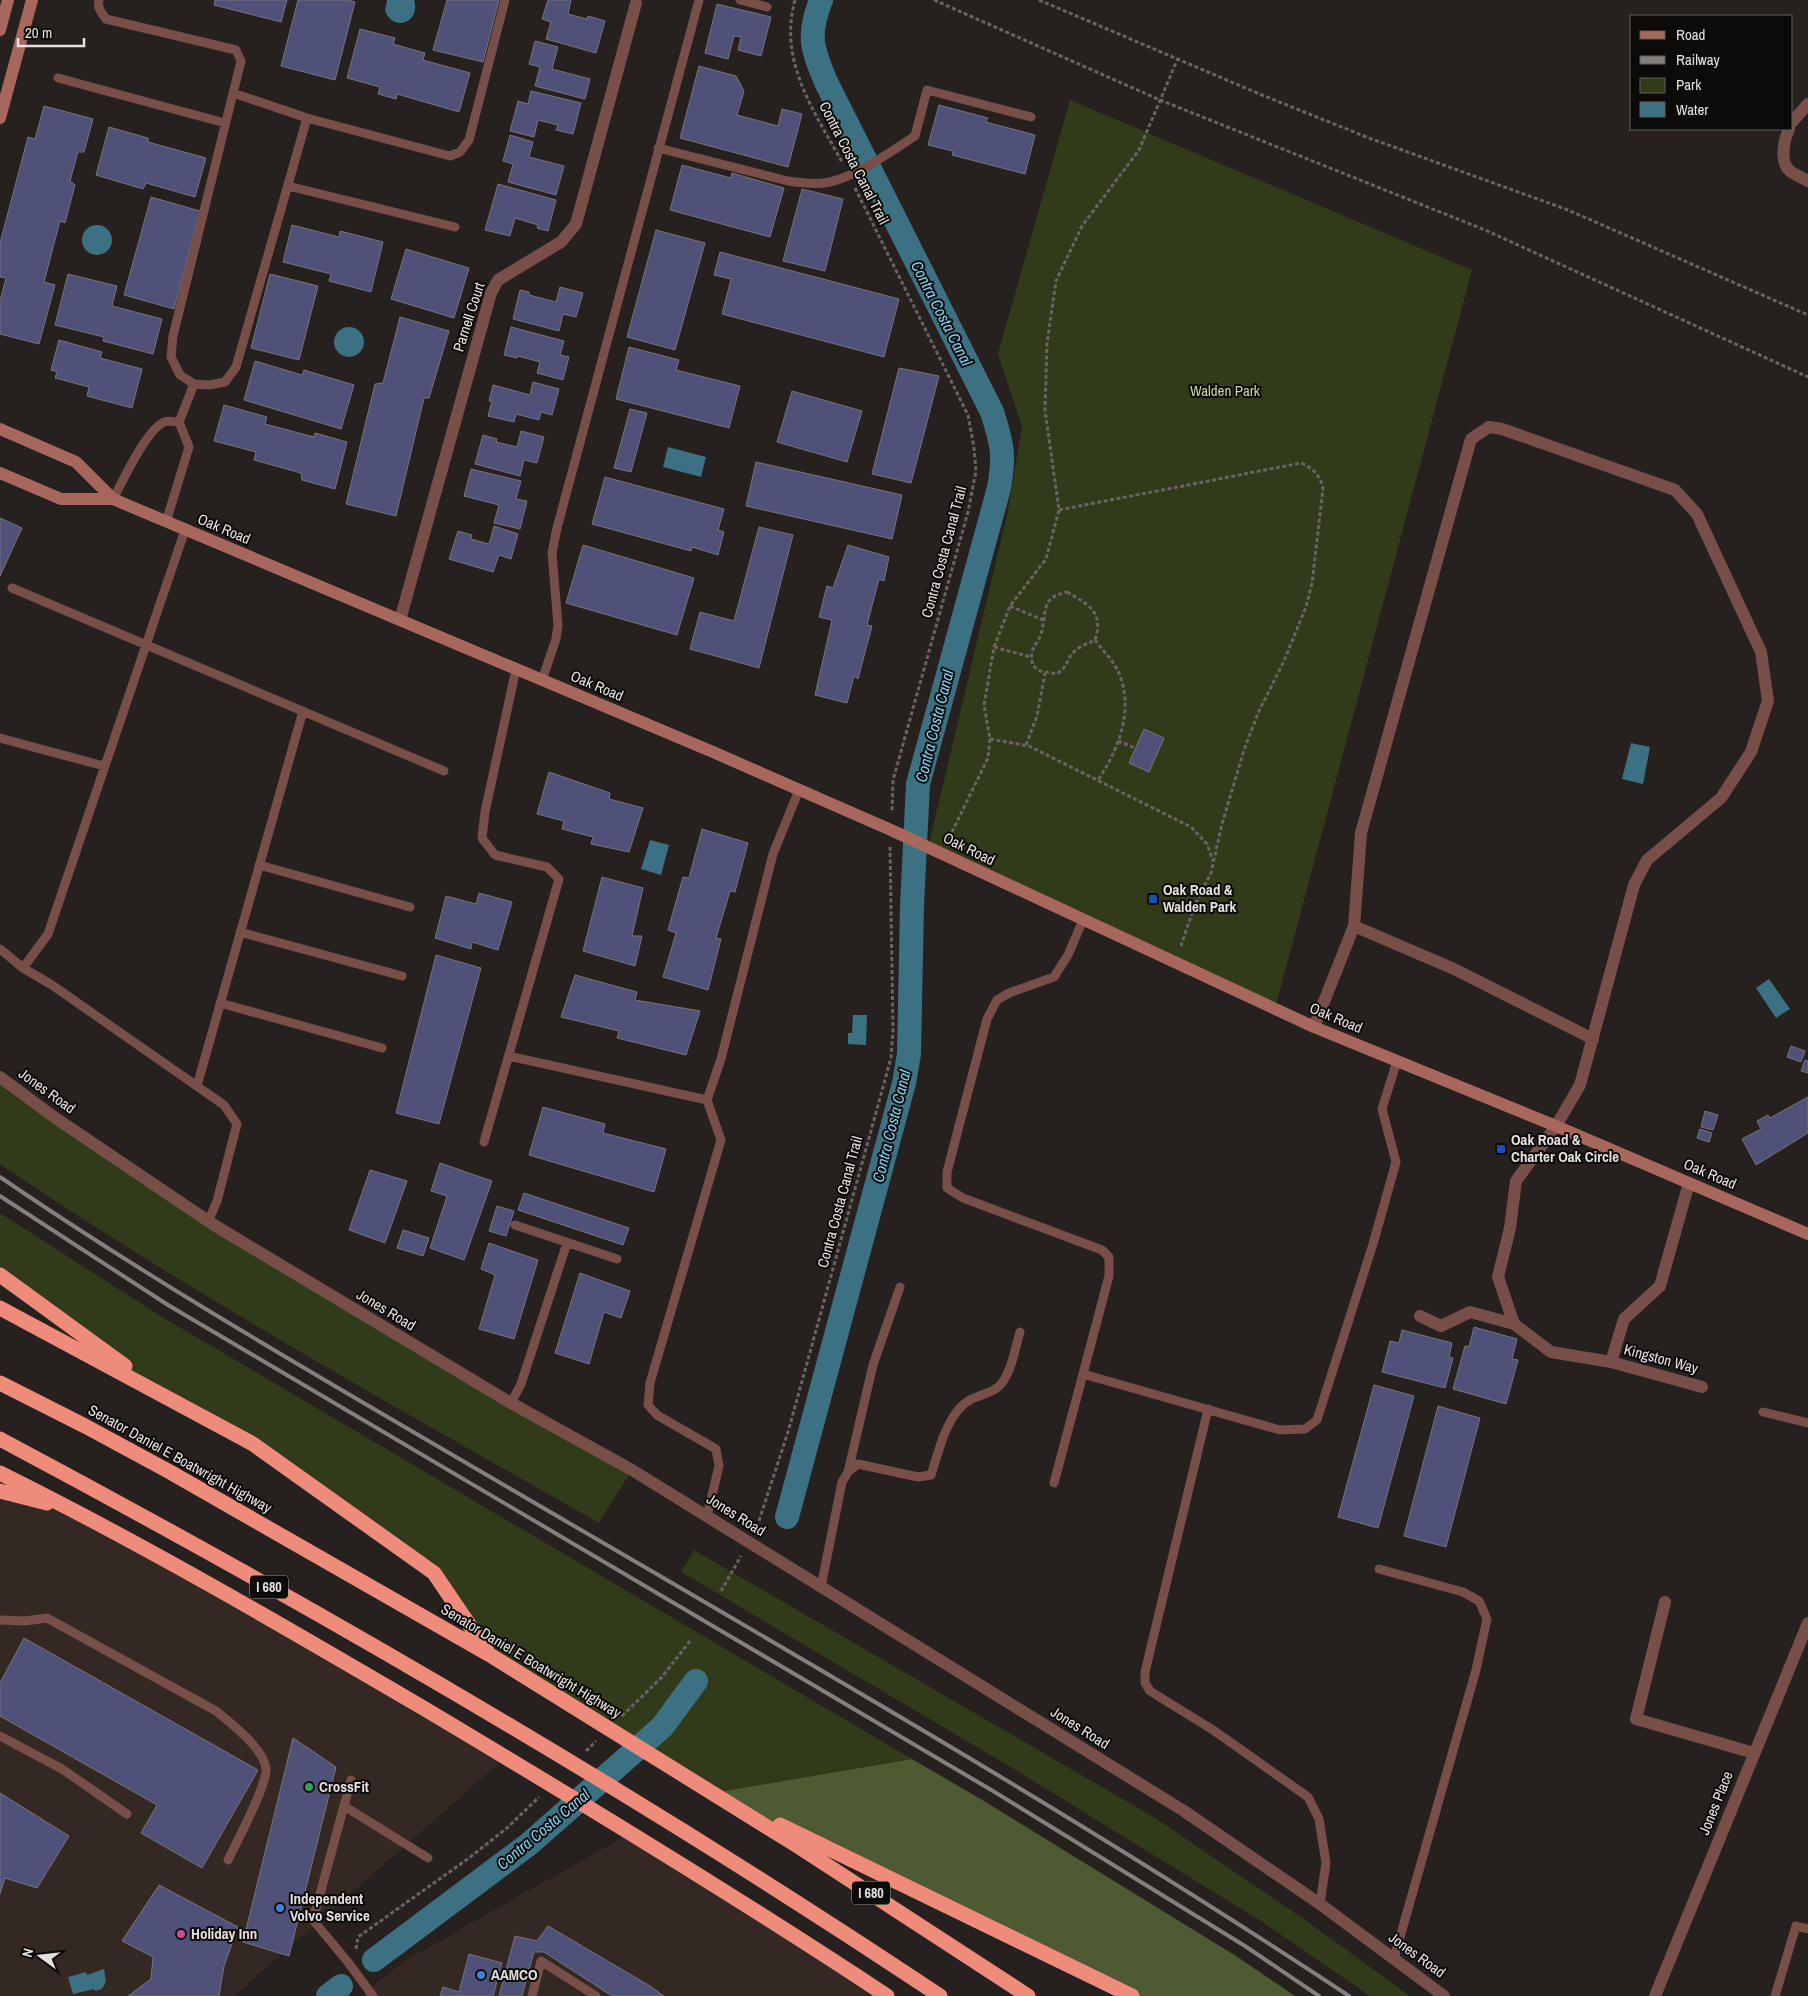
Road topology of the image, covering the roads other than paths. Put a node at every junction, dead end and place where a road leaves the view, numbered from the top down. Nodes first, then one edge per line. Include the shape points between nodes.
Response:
1 (8, 0) edge
2 (32, 0) edge
3 (99, 0) edge
4 (506, 0) edge
5 (699, 0) edge
6 (740, 0) edge
7 (636, 3) dead end
8 (767, 7) dead end
9 (0, 30) edge
10 (58, 78) dead end
11 (233, 93) junction
12 (1808, 105) edge
13 (1032, 117) dead end
14 (0, 118) edge
15 (307, 118) junction
16 (1793, 121) edge
17 (225, 123) junction
18 (1789, 130) edge
19 (658, 148) junction
20 (1808, 181) edge
21 (288, 186) junction
22 (455, 227) dead end
23 (194, 384) junction
24 (180, 422) junction
25 (0, 429) edge
26 (0, 473) edge
27 (113, 499) junction
28 (166, 522) junction
29 (185, 530) junction
30 (12, 588) dead end
31 (400, 620) junction
32 (145, 645) junction
33 (516, 669) junction
34 (542, 680) junction
35 (303, 711) junction
36 (0, 738) edge
37 (104, 766) junction
38 (444, 770) dead end
39 (799, 790) junction
40 (259, 865) junction
41 (410, 907) dead end
42 (1083, 920) junction
43 (1354, 926) junction
44 (240, 932) junction
45 (0, 949) edge
46 (23, 968) junction
47 (402, 976) dead end
48 (220, 1003) junction
49 (1314, 1027) junction
50 (1593, 1040) junction
51 (382, 1048) dead end
52 (508, 1056) junction
53 (1398, 1061) junction
54 (0, 1077) edge
55 (197, 1086) junction
56 (707, 1100) junction
57 (1556, 1126) junction
58 (484, 1142) dead end
59 (1689, 1183) junction
60 (208, 1222) junction
61 (515, 1225) dead end
62 (1808, 1234) edge
63 (567, 1243) junction
64 (617, 1259) dead end
65 (0, 1275) edge
66 (900, 1287) dead end
67 (0, 1308) edge
68 (1420, 1316) dead end
69 (1514, 1324) junction
70 (1020, 1332) dead end
71 (1611, 1362) junction
72 (1083, 1374) junction
73 (0, 1383) edge
74 (1702, 1386) dead end
75 (171, 1399) junction
76 (510, 1403) junction
77 (1208, 1409) junction
78 (1763, 1412) dead end
79 (1808, 1424) edge
80 (0, 1439) edge
81 (848, 1472) junction
82 (0, 1473) edge
83 (1054, 1483) dead end
84 (0, 1491) edge
85 (76, 1510) junction
86 (707, 1516) junction
87 (1379, 1569) dead end
88 (821, 1587) junction
89 (1665, 1602) dead end
90 (0, 1620) edge
91 (1808, 1623) edge
92 (490, 1655) junction
93 (0, 1736) edge
94 (1754, 1753) junction
95 (351, 1780) dead end
96 (714, 1793) junction
97 (344, 1806) junction
98 (127, 1814) dead end
99 (428, 1858) dead end
100 (228, 1860) dead end
101 (1320, 1904) junction
102 (1808, 1928) edge
103 (1394, 1958) junction
104 (373, 1996) edge
105 (532, 1996) edge
106 (596, 1996) edge
107 (887, 1996) edge
108 (940, 1996) edge
109 (1028, 1996) edge
110 (1132, 1996) edge
111 (1444, 1996) edge
112 (1655, 1996) edge
113 (1775, 1996) edge

1 - 9 main road
2 - 14 main road
3 - 11 lane via 101,13 106,19 236,50 241,61
4 - 15 lane via 469,140 460,152 450,156
5 - 19 lane
6 - 8 lane
7 - 31 street, Parnell Court via 576,224 561,242 498,280 491,293
10 - 17 lane
11 - 15 lane
11 - 17 lane
12 - 16 street
13 - 19 lane via 927,90 915,136 878,159 830,182 788,181
15 - 21 lane
17 - 23 lane via 173,336 171,357 180,375
18 - 20 street via 1784,159 1789,170
19 - 34 lane via 557,528 552,552 558,625
21 - 22 lane
21 - 23 lane via 236,368 226,382
23 - 24 lane
24 - 27 lane via 166,421 155,428
24 - 28 lane via 189,448
25 - 27 main road, Oak Road via 76,462
26 - 27 main road, Oak Road via 61,498
27 - 28 main road, Oak Road
28 - 29 main road, Oak Road
29 - 31 main road, Oak Road
29 - 32 lane
30 - 32 lane
31 - 33 main road, Oak Road
32 - 35 lane
32 - 37 lane
33 - 34 main road, Oak Road
33 - 52 lane via 482,838 495,855 547,867 559,879
34 - 39 main road, Oak Road
35 - 38 lane
35 - 40 lane
36 - 37 lane
37 - 46 lane via 48,934
39 - 42 main road, Oak Road
39 - 56 lane via 773,854 721,1060
40 - 41 lane
40 - 44 lane
42 - 49 main road, Oak Road
42 - 72 lane via 1068,955 1054,977 997,1000 987,1019 947,1172 947,1188 964,1198 1102,1250 1109,1257 1109,1276
43 - 49 street
43 - 50 street via 1454,969
43 - 50 street via 1361,833 1471,439 1489,427 1502,429 1675,490 1697,514 1760,652 1768,702 1751,752 1721,798 1647,860 1634,885
44 - 47 lane
44 - 48 lane
45 - 46 lane
46 - 55 lane
48 - 51 lane
48 - 55 lane
49 - 53 main road, Oak Road
50 - 57 street via 1580,1085
52 - 56 lane
52 - 58 lane
53 - 57 main road, Oak Road
53 - 77 lane via 1382,1109 1396,1162 1317,1420 1306,1429 1280,1430
54 - 60 street, Jones Road
55 - 60 lane via 224,1105 237,1124 217,1201
56 - 86 lane via 721,1140 650,1382 648,1405 657,1415 716,1449 719,1466
57 - 59 main road, Oak Road
57 - 69 street via 1516,1181 1510,1228 1498,1277
59 - 62 main road, Oak Road
59 - 71 street via 1660,1286 1624,1319
60 - 76 street, Jones Road
61 - 63 lane
63 - 64 lane
63 - 76 lane via 521,1384
65 - 75 highway
66 - 81 lane via 873,1365
67 - 75 highway
68 - 69 street via 1441,1326 1470,1312
69 - 71 street, Kingston Way via 1551,1352
70 - 81 lane via 1010,1368 997,1388 977,1395 960,1408 947,1428 931,1475 918,1476 858,1464
71 - 74 street, Kingston Way
72 - 77 lane
72 - 83 lane
73 - 92 highway, Senator Daniel E Boatwright Highway / I 680 via 170,1472
75 - 92 highway via 253,1444 434,1573
76 - 86 street, Jones Road via 632,1470
77 - 101 lane via 1145,1683 1150,1691 1308,1797 1319,1819 1326,1863
78 - 79 lane
80 - 108 highway, I 680 via 322,1616 534,1741 860,1942
81 - 88 lane via 842,1482
82 - 85 highway, I 680
84 - 85 highway
85 - 107 highway, I 680 via 162,1556 506,1757
86 - 88 street, Jones Road
87 - 103 lane via 1463,1592 1479,1601 1487,1618 1476,1670
88 - 101 street, Jones Road via 1184,1811
89 - 94 street via 1636,1720
90 - 100 lane via 47,1618 216,1711 234,1726 260,1754 266,1768 264,1782
91 - 94 street, Jones Place
92 - 96 highway, Senator Daniel E Boatwright Highway / I 680
93 - 98 lane via 62,1769
94 - 112 street, Jones Place
95 - 97 lane
96 - 109 highway, Senator Daniel E Boatwright Highway / I 680
96 - 110 highway
97 - 99 lane
97 - 104 lane via 313,1920
101 - 103 street, Jones Road
102 - 113 lane via 1796,1926
103 - 111 street, Jones Road
105 - 106 lane via 542,1961

